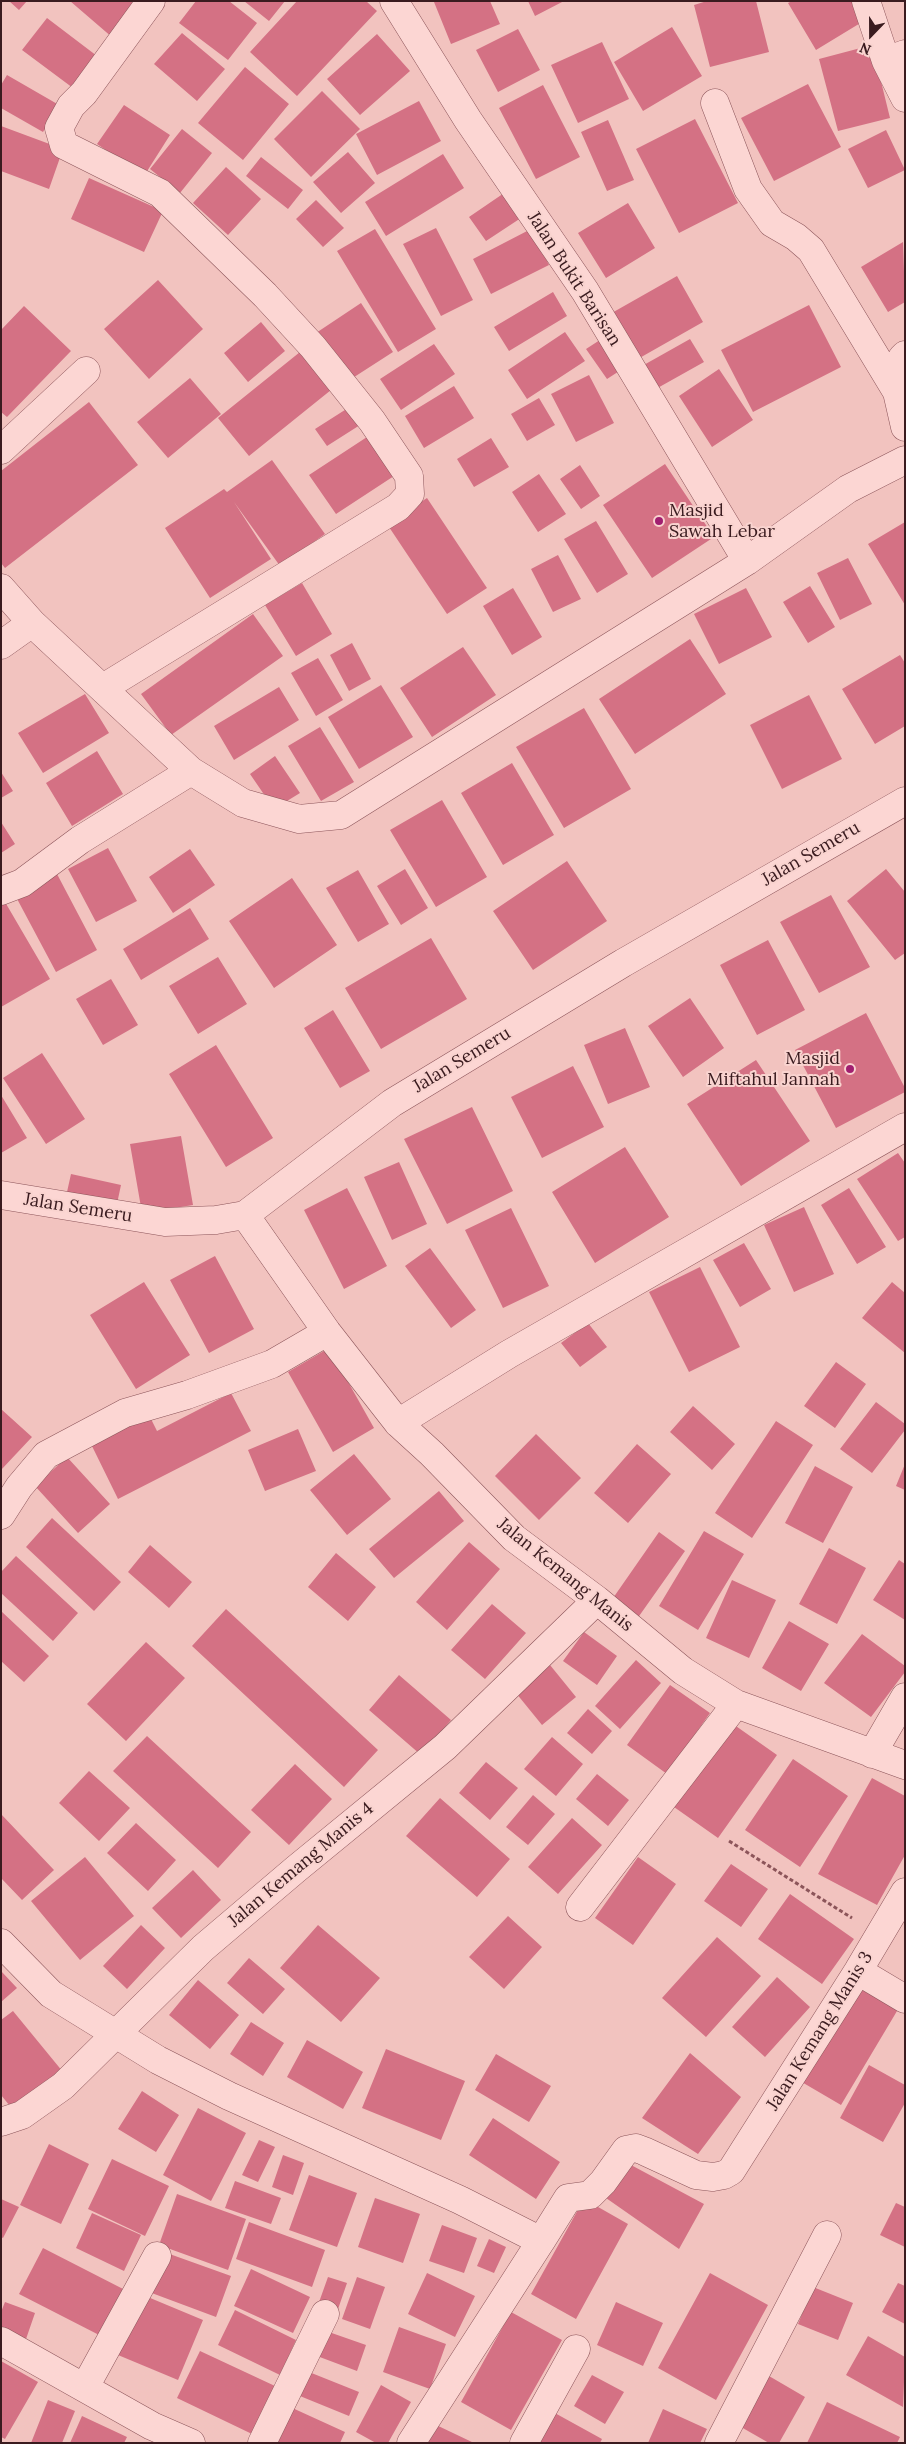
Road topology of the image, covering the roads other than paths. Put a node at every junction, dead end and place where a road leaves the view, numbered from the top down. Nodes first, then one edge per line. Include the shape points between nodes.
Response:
1 (151, 1) edge
2 (394, 1) edge
3 (866, 1) edge
4 (895, 57) edge
5 (905, 98) edge
6 (715, 103) dead end
7 (905, 354) edge
8 (86, 371) dead end
9 (897, 392) junction
10 (905, 427) edge
11 (1, 450) edge
12 (905, 460) edge
13 (747, 561) junction
14 (1, 588) edge
15 (32, 624) junction
16 (1, 645) edge
17 (103, 688) junction
18 (191, 771) junction
19 (905, 801) edge
20 (1, 891) edge
21 (905, 1127) edge
22 (1, 1195) edge
23 (245, 1215) junction
24 (327, 1332) junction
25 (398, 1423) junction
26 (1, 1515) edge
27 (597, 1600) junction
28 (905, 1697) edge
29 (736, 1704) junction
30 (872, 1754) junction
31 (905, 1765) edge
32 (905, 1892) edge
33 (580, 1907) dead end
34 (1, 1943) edge
35 (858, 1971) junction
36 (905, 1999) edge
37 (116, 2034) junction
38 (1, 2122) edge
39 (827, 2235) dead end
40 (541, 2241) junction
41 (156, 2256) dead end
42 (325, 2314) dead end
43 (1, 2341) edge
44 (576, 2349) dead end
45 (85, 2388) junction
46 (147, 2434) edge
47 (191, 2443) edge
48 (262, 2443) edge
49 (411, 2443) edge
50 (524, 2443) edge
51 (719, 2443) edge

1 - 17 street via 84,92 70,106 58,128 64,144 160,193 265,295 372,420 408,476 410,494 398,507
2 - 13 street, Jalan Bukit Barisan via 468,120 585,291
3 - 4 street
4 - 5 street
6 - 9 street via 748,189 772,223 812,250
7 - 9 street via 898,375
8 - 11 street
9 - 10 street
12 - 13 street via 848,489
13 - 18 street via 341,815 299,820 243,803
14 - 15 street
15 - 16 street
15 - 17 street
17 - 18 street
18 - 20 street via 80,840 22,883
19 - 23 street, Jalan Semeru via 623,963 392,1103
21 - 25 street via 509,1354
22 - 23 street, Jalan Semeru via 164,1222
23 - 24 street, Jalan Kemang Manis
24 - 25 street, Jalan Kemang Manis
24 - 26 street via 272,1364 125,1414 46,1454
25 - 27 street, Jalan Kemang Manis via 514,1538
27 - 29 street, Jalan Kemang Manis via 683,1671
27 - 37 street, Jalan Kemang Manis 4 via 445,1747 203,1948
28 - 30 street
29 - 30 street, Jalan Kemang Manis
29 - 33 street
30 - 31 street, Jalan Kemang Manis
32 - 35 street, Jalan Kemang Manis 3
34 - 37 street via 51,1994
35 - 36 street
35 - 40 street, Jalan Kemang Manis 3 via 732,2168 724,2175 696,2175 636,2148 626,2150 590,2195 568,2198
37 - 38 street, Jalan Kemang Manis 4 via 49,2097 22,2115
37 - 40 street via 158,2060 229,2096 460,2200
39 - 51 street
40 - 49 street
41 - 45 street
42 - 48 street
43 - 45 street
44 - 50 street
45 - 46 street
46 - 47 street

